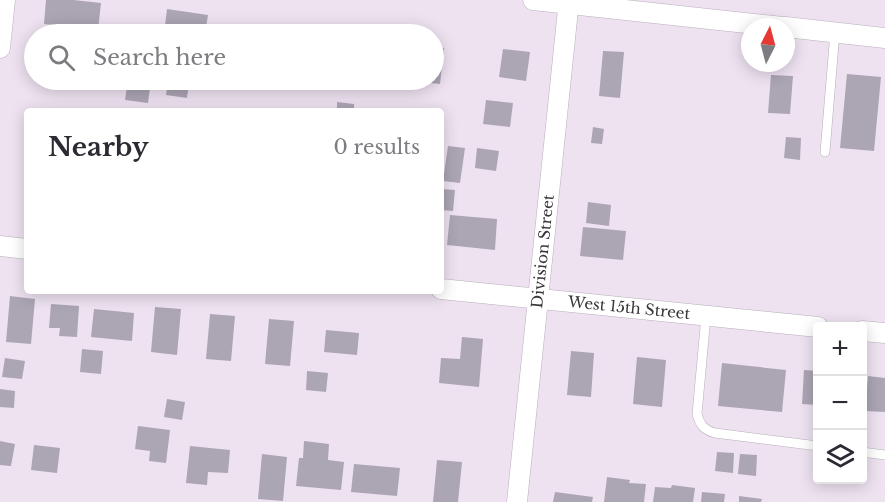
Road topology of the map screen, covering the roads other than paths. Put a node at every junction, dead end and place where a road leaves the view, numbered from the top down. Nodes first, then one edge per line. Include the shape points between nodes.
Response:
1 (5, 0) edge
2 (533, 0) edge
3 (569, 2) edge
4 (741, 21) edge
5 (795, 28) edge
6 (835, 32) junction
7 (885, 38) edge
8 (0, 48) edge
9 (825, 152) dead end
10 (0, 246) edge
11 (24, 249) edge
12 (444, 289) edge
13 (539, 299) junction
14 (706, 316) junction
15 (813, 327) edge
16 (867, 331) edge
17 (885, 333) edge
18 (813, 445) edge
19 (867, 453) edge
20 (885, 455) edge
21 (517, 502) edge

1 - 8 street
2 - 3 street
3 - 4 street
3 - 13 street, Division Street
5 - 6 street
6 - 7 street
6 - 9 lane
10 - 11 street
12 - 13 street, West 15th Street
13 - 14 street, West 15th Street
13 - 21 street, Division Street
14 - 15 street, West 15th Street
14 - 18 lane via 699,423 715,433
16 - 17 street
19 - 20 lane

